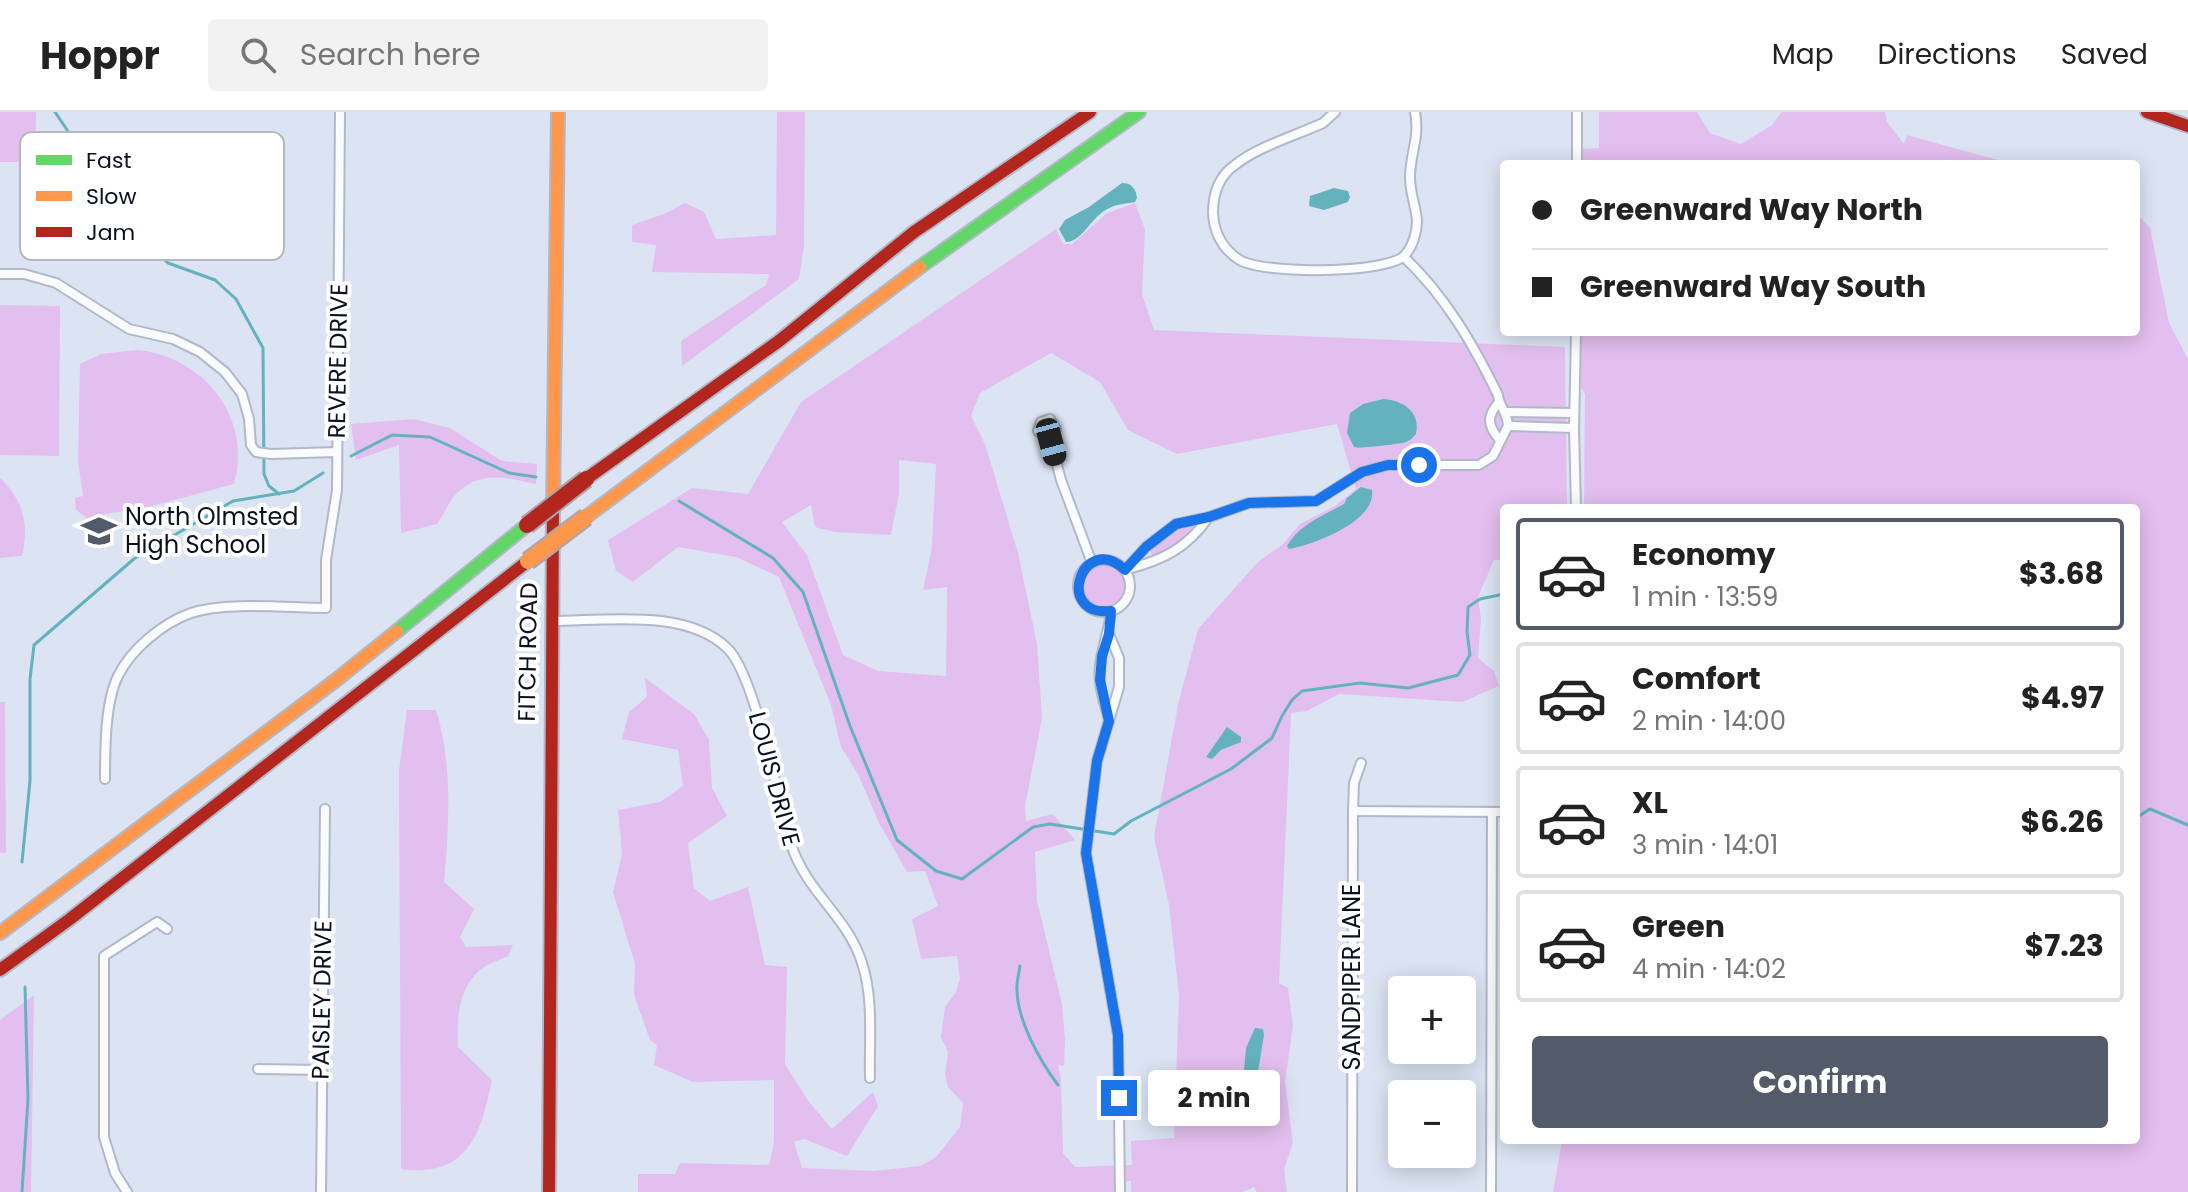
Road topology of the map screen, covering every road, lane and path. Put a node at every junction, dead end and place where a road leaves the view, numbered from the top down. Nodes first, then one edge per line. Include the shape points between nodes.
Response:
1 (340, 112) edge
2 (558, 112) edge
3 (1090, 112) edge
4 (1139, 112) edge
5 (1335, 112) edge
6 (1415, 112) edge
7 (1577, 112) edge
8 (2147, 112) edge
9 (2188, 126) edge
10 (1577, 160) edge
11 (1404, 257) junction
12 (0, 274) edge
13 (1576, 336) edge
14 (1499, 402) junction
15 (1507, 412) junction
16 (1574, 413) junction
17 (1508, 426) junction
18 (1574, 428) junction
19 (1499, 439) junction
20 (1051, 442) dead end
21 (337, 452) junction
22 (1576, 504) edge
23 (1208, 517) junction
24 (1092, 563) junction
25 (1125, 570) junction
26 (1111, 611) junction
27 (551, 621) junction
28 (1109, 634) junction
29 (1109, 721) junction
30 (1361, 763) dead end
31 (105, 779) dead end
32 (325, 809) dead end
33 (1353, 811) junction
34 (1492, 812) junction
35 (1500, 812) edge
36 (167, 929) dead end
37 (0, 933) edge
38 (0, 970) edge
39 (258, 1069) dead end
40 (321, 1070) junction
41 (870, 1078) dead end
42 (127, 1192) edge
43 (321, 1192) edge
44 (549, 1192) edge
45 (1120, 1192) edge
46 (1352, 1192) edge
47 (1491, 1192) edge

1 - 21 street, REVERE DRIVE
2 - 27 main road, FITCH ROAD
3 - 37 main road, bridge via 914,232 779,341 586,479 336,680
4 - 38 main road, bridge via 934,256 586,517
5 - 11 street via 1323,123 1235,164 1221,179 1213,201 1217,235 1240,261 1265,269 1386,265
6 - 11 street via 1418,136 1410,179 1417,221
7 - 10 street
8 - 9 main road
11 - 14 street via 1447,305 1487,371
12 - 21 street via 56,283 129,329 173,339 200,352 242,394 251,445 264,454
13 - 16 street
14 - 15 street
14 - 19 street via 1489,420
15 - 16 street
15 - 17 street
16 - 18 street
17 - 18 street
17 - 19 street
18 - 22 street
19 - 23 street via 1493,456 1479,465 1388,465 1362,472 1316,501 1249,503
20 - 24 street
21 - 31 street, REVERE DRIVE via 326,608 235,607 192,613 163,628 138,648 117,676 105,731
23 - 25 street via 1176,524
23 - 25 street via 1176,551
24 - 25 street via 1110,561
24 - 26 street via 1080,575 1081,599 1094,610
25 - 26 street via 1129,594
26 - 28 street
27 - 41 street, LOUIS DRIVE via 667,621 705,633 729,649 748,682 797,862 851,933 863,964
27 - 44 main road, FITCH ROAD
28 - 29 street via 1100,680
28 - 29 street via 1119,658 1119,687
29 - 45 street via 1097,761 1086,853 1118,1035
30 - 33 street, SANDPIPER LANE
32 - 40 street, PAISLEY DRIVE
33 - 34 street
33 - 46 street, SANDPIPER LANE
34 - 35 street
34 - 47 street
36 - 42 street via 157,922 104,956 104,1137
39 - 40 street
40 - 43 street, PAISLEY DRIVE

